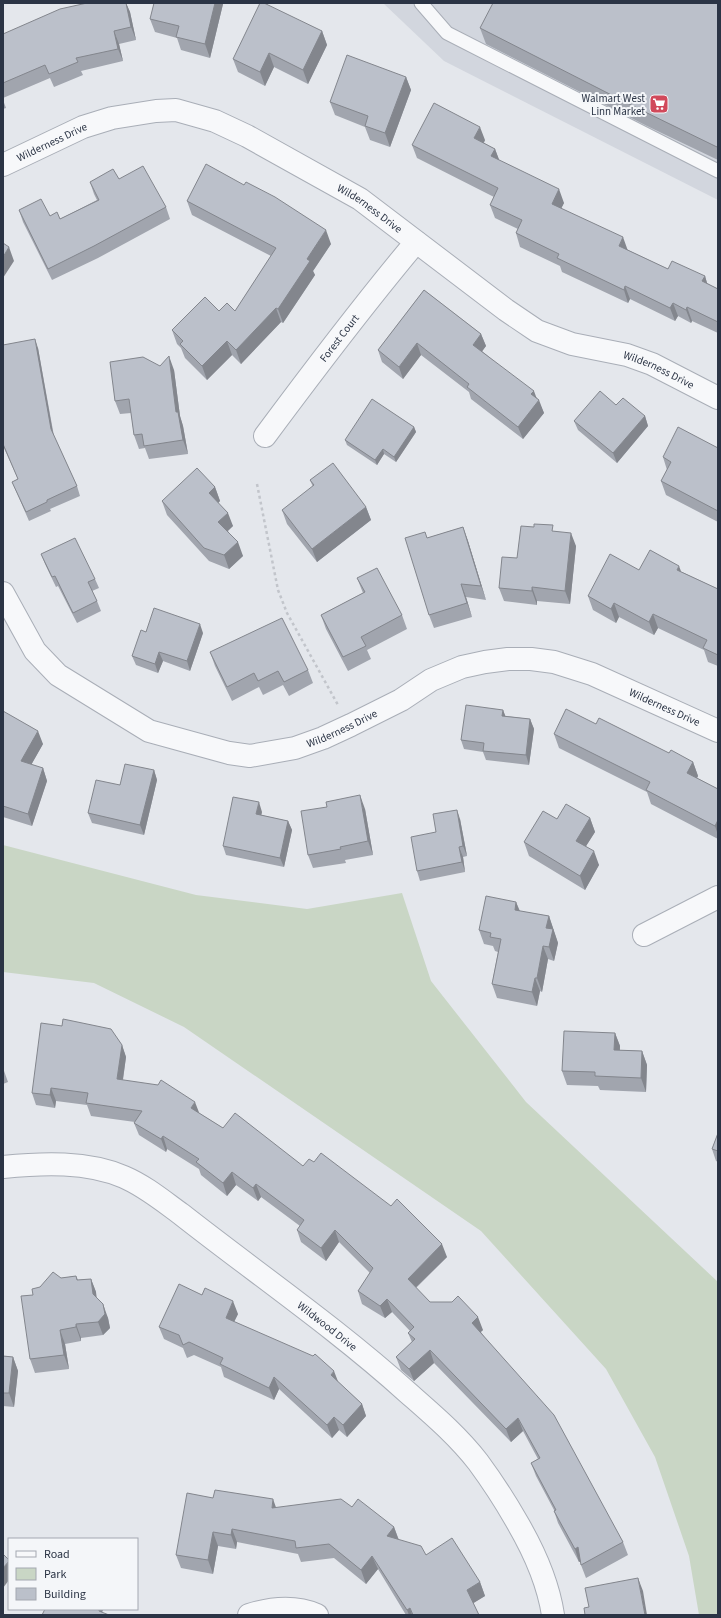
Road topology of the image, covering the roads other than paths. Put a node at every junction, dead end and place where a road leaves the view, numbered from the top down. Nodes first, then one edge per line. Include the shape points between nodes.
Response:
1 (421, 3) edge
2 (3, 166) edge
3 (718, 171) edge
4 (416, 242) junction
5 (718, 398) edge
6 (265, 436) dead end
7 (3, 593) edge
8 (718, 731) edge
9 (718, 897) edge
10 (644, 936) dead end
11 (3, 1167) edge
12 (249, 1615) edge
13 (317, 1615) edge
14 (553, 1615) edge

1 - 3 lane via 447,33
2 - 4 street, Wilderness Drive via 72,131 94,123 134,114 185,112 226,125 284,156 360,199
4 - 5 street, Wilderness Drive via 537,331 572,344 627,355 652,364
4 - 6 street, Forest Court via 372,294
7 - 8 street, Wilderness Drive via 35,651 58,675 149,731 229,753 250,756 295,748 357,722 401,700 432,680 462,667 508,659 554,662 592,674
9 - 10 street
11 - 14 street, Wildwood Drive via 28,1164 66,1165 97,1169 124,1177 181,1214 380,1367 444,1425 477,1461 502,1496 539,1565
12 - 13 street via 279,1609

